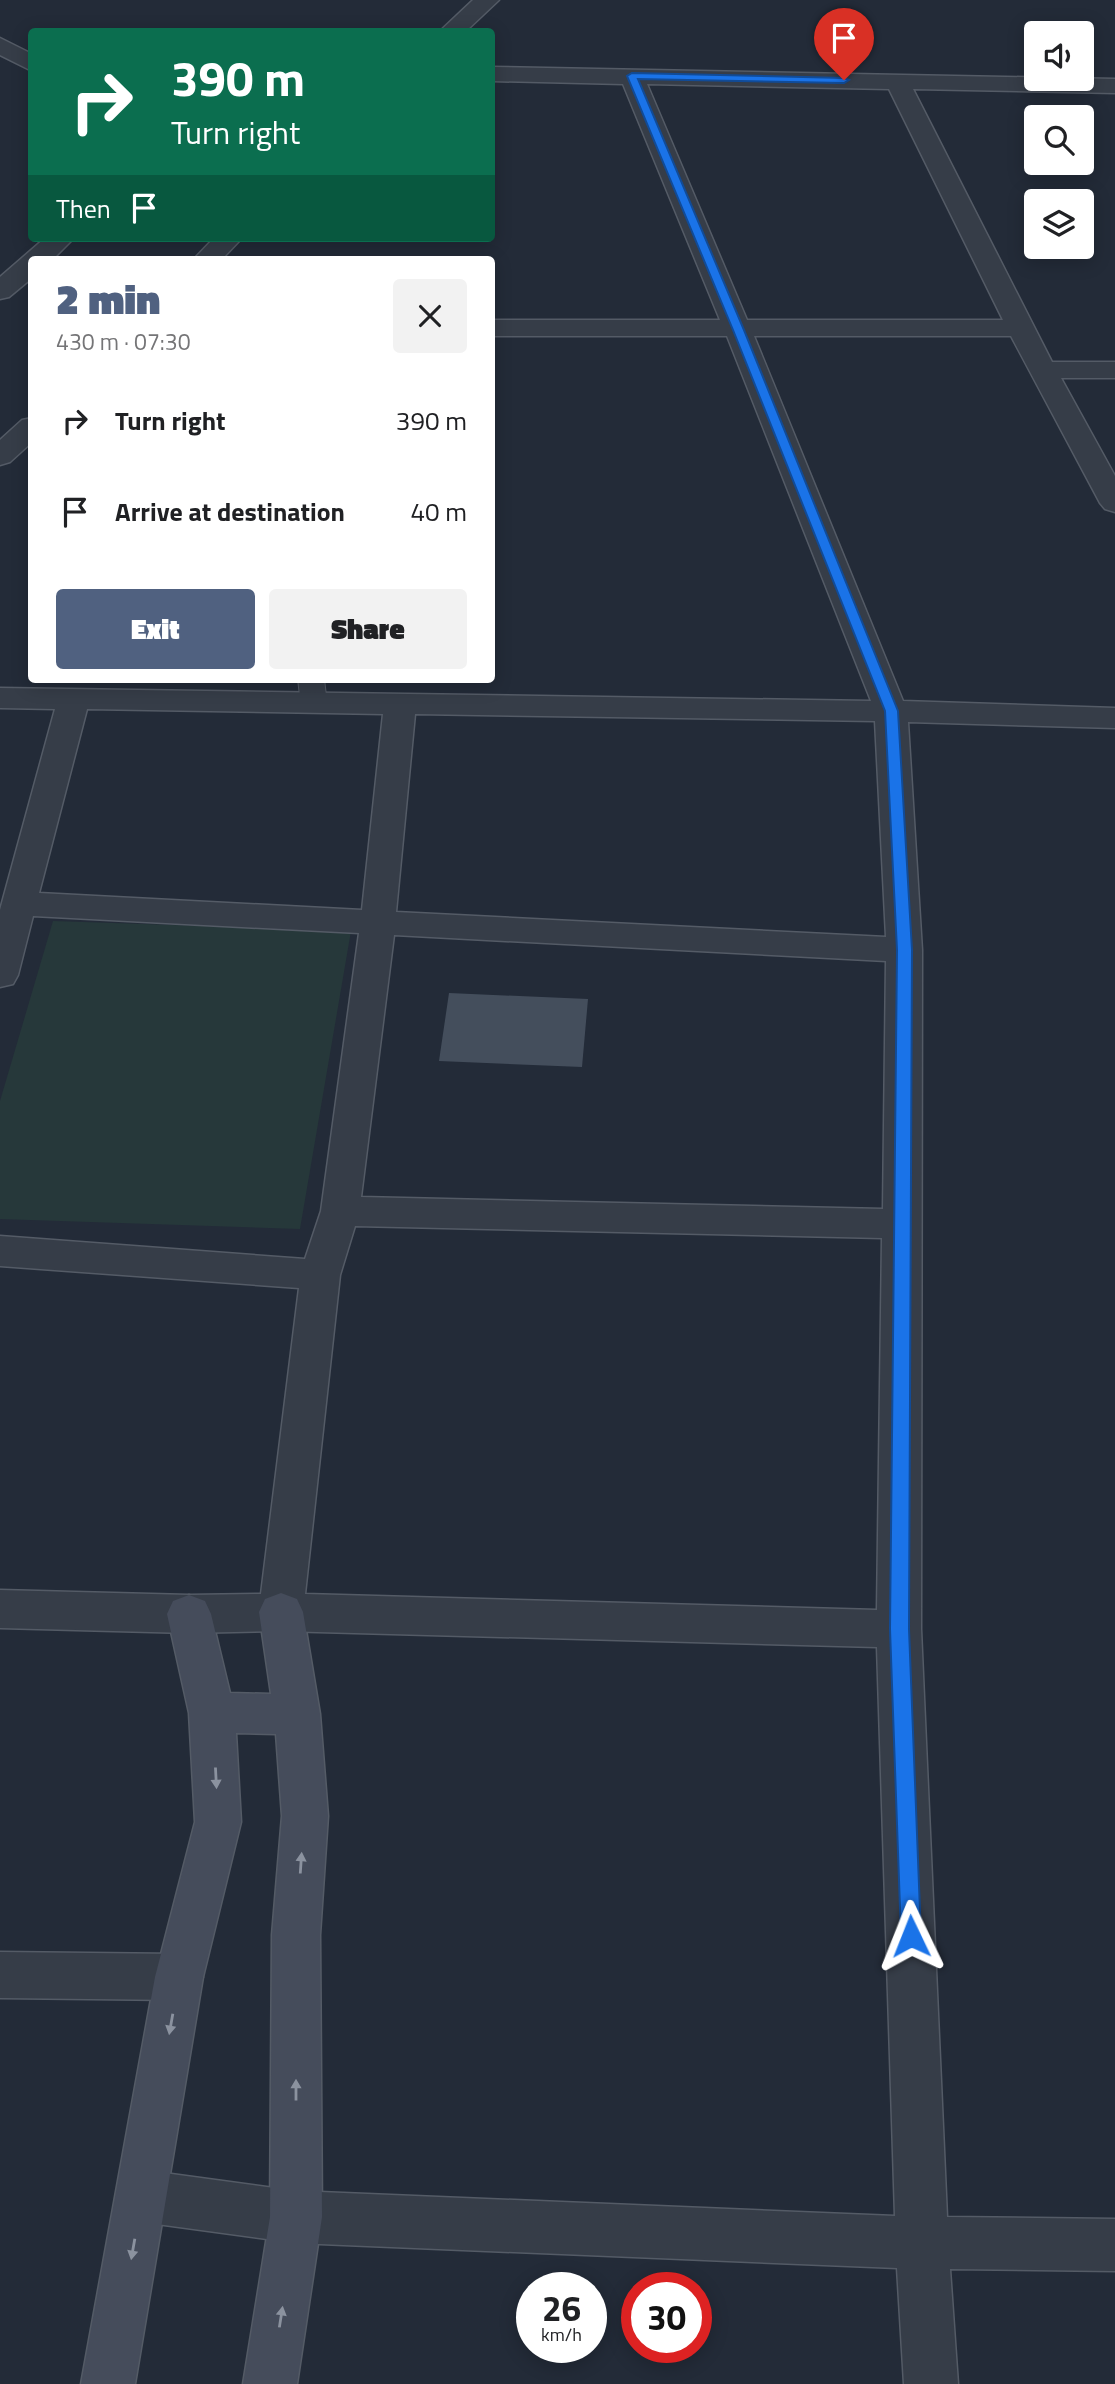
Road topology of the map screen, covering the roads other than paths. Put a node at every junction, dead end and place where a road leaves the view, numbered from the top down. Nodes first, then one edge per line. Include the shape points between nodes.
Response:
1 (487, 0) edge
2 (455, 28) edge
3 (0, 45) edge
4 (28, 62) edge
5 (495, 74) edge
6 (632, 76) junction
7 (897, 81) junction
8 (1115, 86) edge
9 (56, 242) edge
10 (225, 242) edge
11 (40, 256) edge
12 (210, 256) edge
13 (28, 267) edge
14 (1, 288) edge
15 (495, 328) edge
16 (1021, 328) junction
17 (738, 330) junction
18 (1115, 369) edge
19 (1042, 370) junction
20 (28, 430) edge
21 (0, 456) edge
22 (1115, 503) edge
23 (313, 691) edge
24 (0, 698) edge
25 (74, 699) junction
26 (400, 706) junction
27 (891, 711) junction
28 (1115, 718) edge
29 (19, 904) junction
30 (378, 922) junction
31 (904, 950) junction
32 (0, 975) edge
33 (340, 1211) junction
34 (904, 1224) junction
35 (0, 1251) edge
36 (320, 1275) junction
37 (0, 1609) edge
38 (281, 1612) junction
39 (189, 1614) junction
40 (900, 1629) junction
41 (212, 1713) junction
42 (297, 1714) junction
43 (0, 1975) edge
44 (179, 1977) junction
45 (142, 2196) junction
46 (296, 2217) junction
47 (922, 2243) junction
48 (1115, 2245) edge
49 (108, 2384) edge
50 (270, 2384) edge
51 (931, 2384) edge

1 - 2 street
3 - 4 street
5 - 6 street
6 - 7 street
6 - 17 street
7 - 8 street
7 - 16 street
9 - 11 street
10 - 12 street
13 - 14 street
15 - 17 street
16 - 17 street
16 - 19 street
17 - 27 street
18 - 19 street
19 - 22 street
20 - 21 street
23 - 25 street
23 - 26 street
24 - 25 street
25 - 29 street
26 - 27 street
26 - 30 street
27 - 28 street
27 - 31 street
29 - 30 street
29 - 32 street
30 - 31 street
30 - 33 street
31 - 34 street
33 - 34 street
33 - 36 street
34 - 40 street
35 - 36 street
36 - 38 street
37 - 39 street
38 - 39 street
38 - 40 street
38 - 42 street
39 - 41 street
40 - 47 street
41 - 42 street
41 -> 44 street via 218,1822
46 -> 42 street via 296,1936 305,1816
43 - 44 street
44 -> 45 street
45 - 46 street
45 -> 49 street
46 - 47 street
50 -> 46 street
47 - 48 street
47 - 51 street

